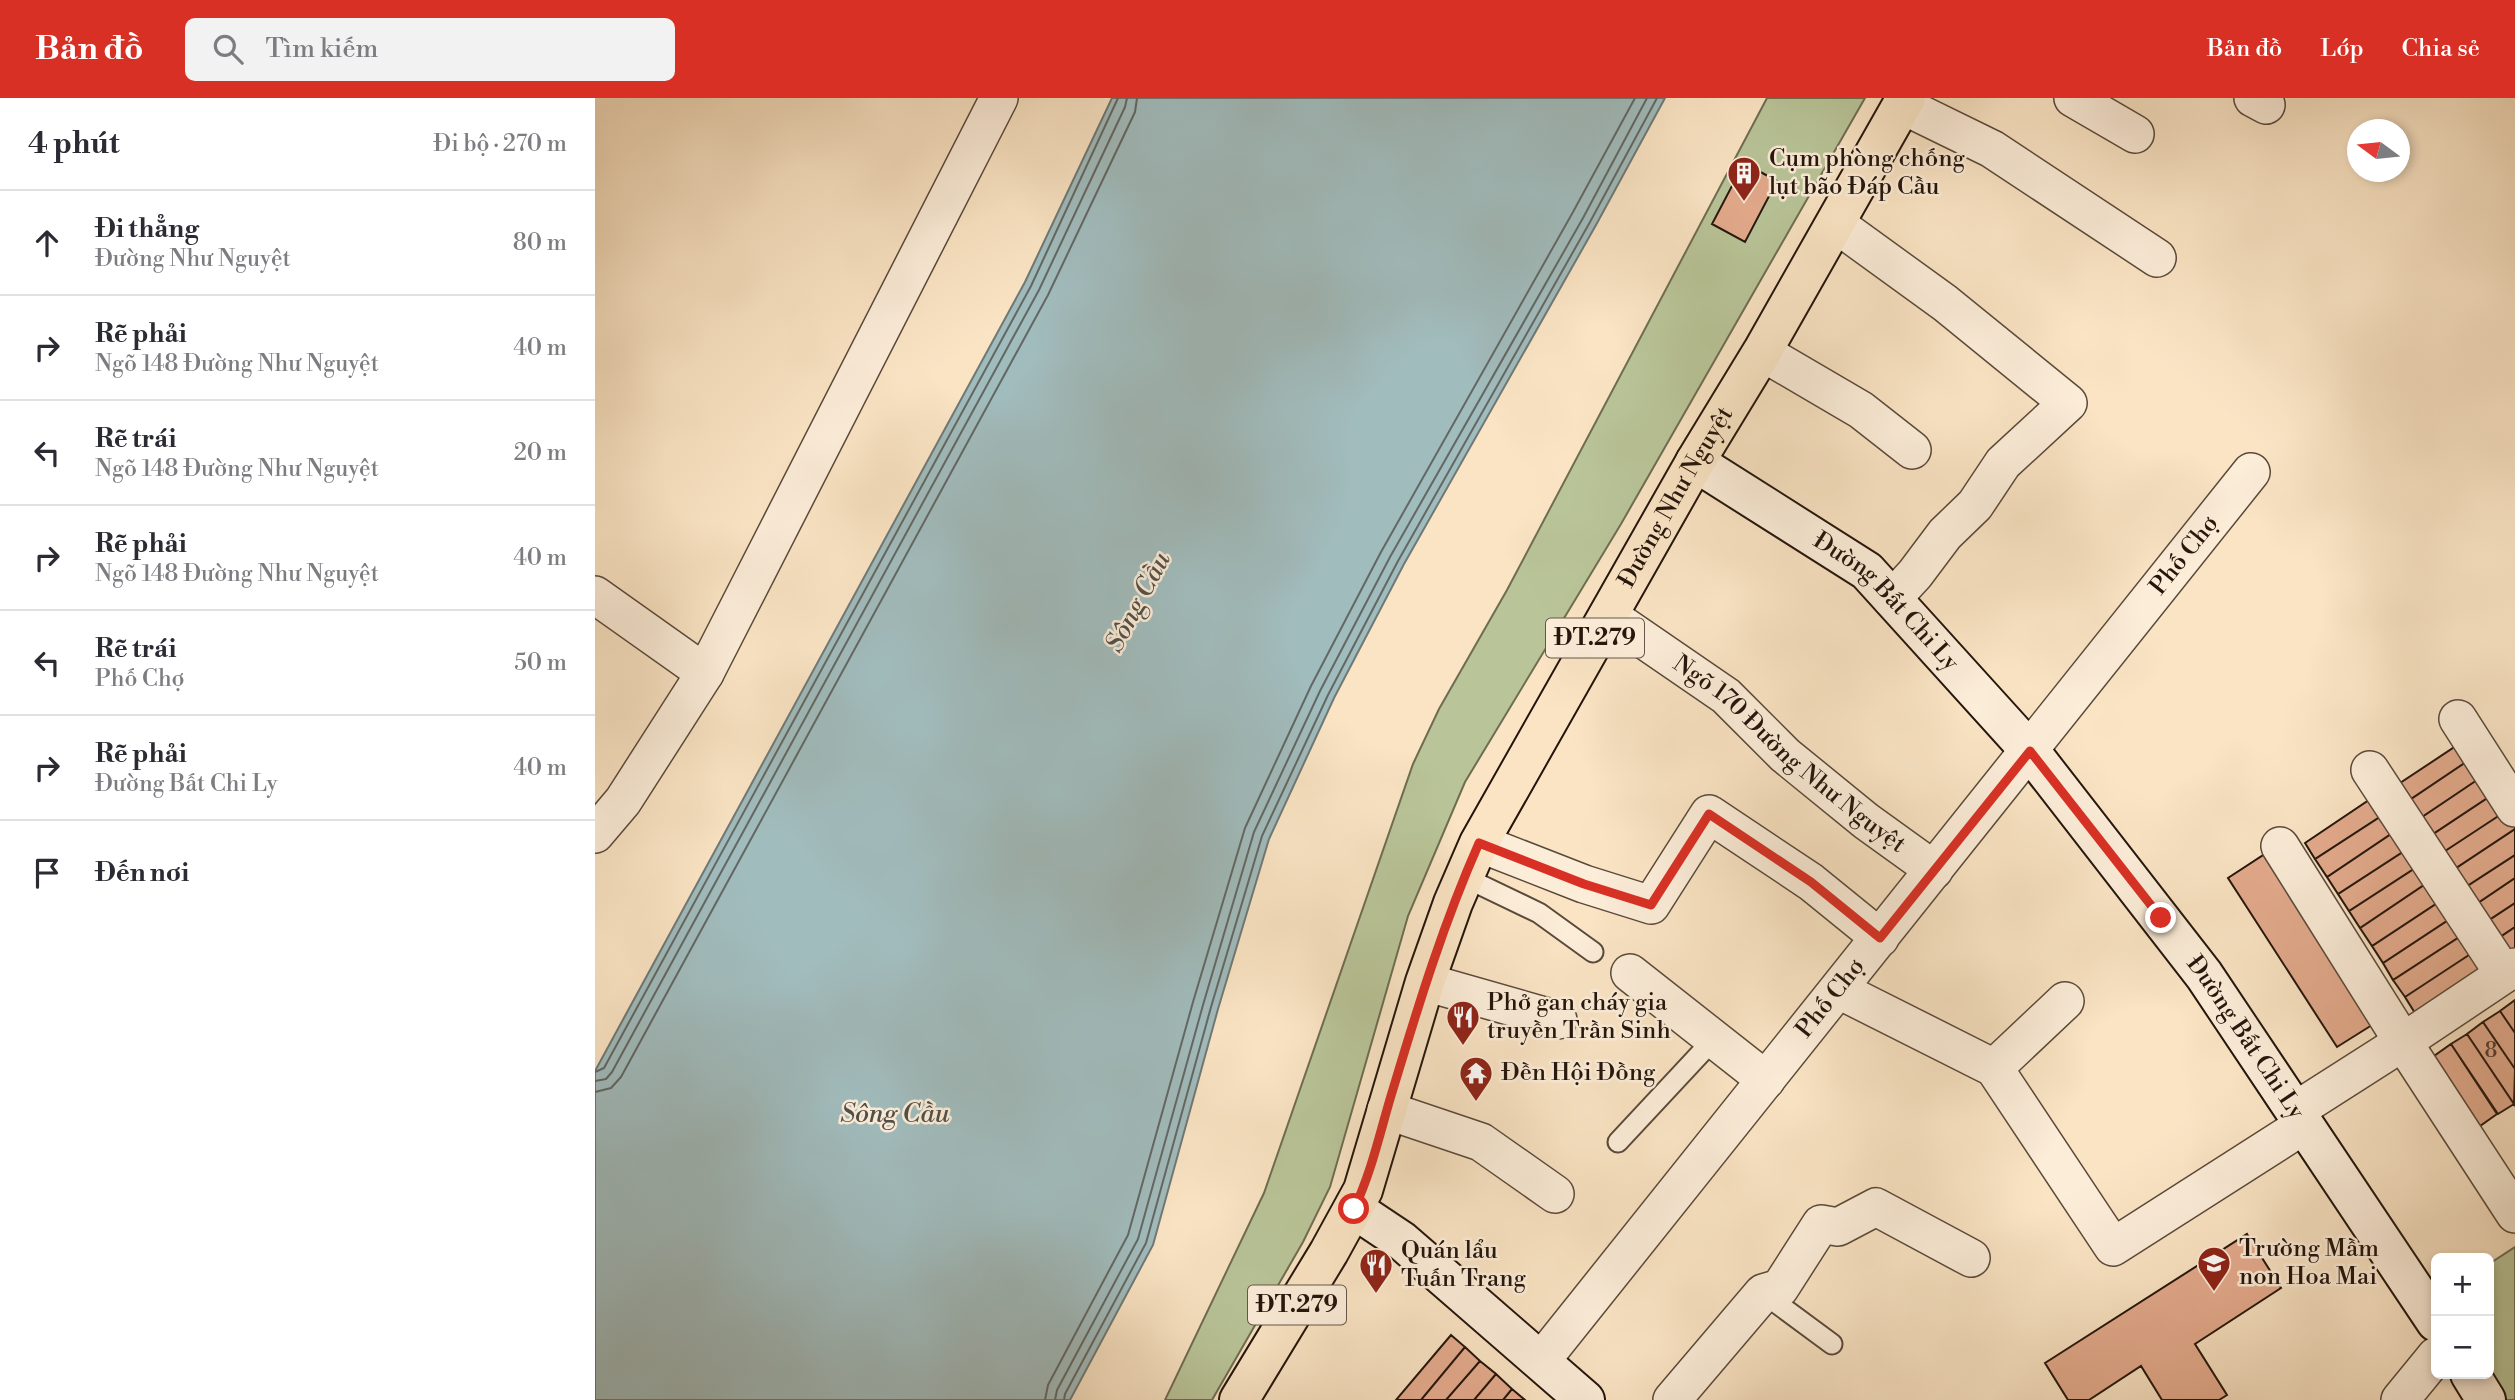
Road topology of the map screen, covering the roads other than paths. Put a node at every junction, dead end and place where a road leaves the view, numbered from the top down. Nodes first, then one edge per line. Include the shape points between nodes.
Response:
1 (999, 98) edge
2 (2073, 98) edge
3 (1904, 102) edge
4 (2135, 134) dead end
5 (1836, 224) junction
6 (2157, 258) dead end
7 (1762, 352) junction
8 (1912, 450) dead end
9 (1695, 463) junction
10 (2251, 472) dead end
11 (595, 595) edge
12 (1892, 599) junction
13 (1608, 615) junction
14 (705, 673) junction
15 (2458, 719) dead end
16 (2030, 751) junction
17 (2371, 770) dead end
18 (2515, 808) edge
19 (595, 834) edge
20 (1479, 843) junction
21 (2280, 846) dead end
22 (1934, 870) junction
23 (1464, 877) junction
24 (1880, 938) junction
25 (1593, 952) dead end
26 (2509, 971) edge
27 (1630, 974) dead end
28 (1426, 982) junction
29 (1839, 990) junction
30 (2065, 1001) dead end
31 (1558, 1020) dead end
32 (1714, 1039) junction
33 (2403, 1042) junction
34 (1994, 1069) junction
35 (1766, 1080) junction
36 (1386, 1110) junction
37 (2299, 1118) junction
38 (1618, 1142) dead end
39 (1555, 1194) dead end
40 (1354, 1209) junction
41 (2515, 1214) edge
42 (1971, 1258) dead end
43 (1763, 1293) junction
44 (2432, 1316) edge
45 (1832, 1344) dead end
46 (1541, 1361) junction
47 (2431, 1362) edge
48 (2473, 1379) edge
49 (1239, 1400) edge
50 (1585, 1400) edge
51 (1672, 1400) edge
52 (2400, 1400) edge
53 (2486, 1400) edge

1 - 14 street
2 - 4 street
3 - 5 main road, Đường Như Nguyệt / ĐT.279
3 - 6 street via 1992,149
5 - 7 main road, Đường Như Nguyệt / ĐT.279
5 - 12 street via 1945,303 2068,403 2003,463 1975,505 1944,534
7 - 8 street via 1861,410
7 - 9 main road, Đường Như Nguyệt / ĐT.279
9 - 12 street, Đường Bất Chi Ly via 1867,571
9 - 13 main road, Đường Như Nguyệt / ĐT.279
10 - 16 street, Phố Chợ
11 - 14 street
12 - 16 street, Đường Bất Chi Ly
13 - 20 main road, Đường Như Nguyệt / ĐT.279
13 - 22 street, Ngõ 170 Đường Như Nguyệt via 1726,696 1785,755
14 - 19 street via 623,801
15 - 18 street
16 - 22 street, Phố Chợ
16 - 37 street, Đường Bất Chi Ly via 2204,975
17 - 26 street
20 - 23 main road, Đường Như Nguyệt / ĐT.279
20 - 24 street via 1651,905 1709,814 1811,882
21 - 33 street
22 - 24 street, Phố Chợ
23 - 25 lane via 1539,913
23 - 28 main road, Đường Như Nguyệt / ĐT.279
24 - 29 street, Phố Chợ
26 - 33 street
27 - 32 street
28 - 31 street
28 - 36 main road, Đường Như Nguyệt / ĐT.279
29 - 34 street
29 - 35 street, Phố Chợ
30 - 34 street
32 - 35 street
32 - 38 lane
33 - 37 street
33 - 41 street
34 - 37 street via 2113,1247
35 - 46 street, Phố Chợ
36 - 39 street via 1481,1142
36 - 40 main road, Đường Như Nguyệt / ĐT.279 via 1371,1169
37 - 44 street, Đường Bất Chi Ly
40 - 46 street via 1402,1241
40 - 49 main road, Đường Như Nguyệt / ĐT.279
42 - 43 street via 1876,1207 1838,1227 1821,1224 1780,1288
43 - 45 lane
43 - 51 street
46 - 50 street
47 - 52 street
48 - 53 street

